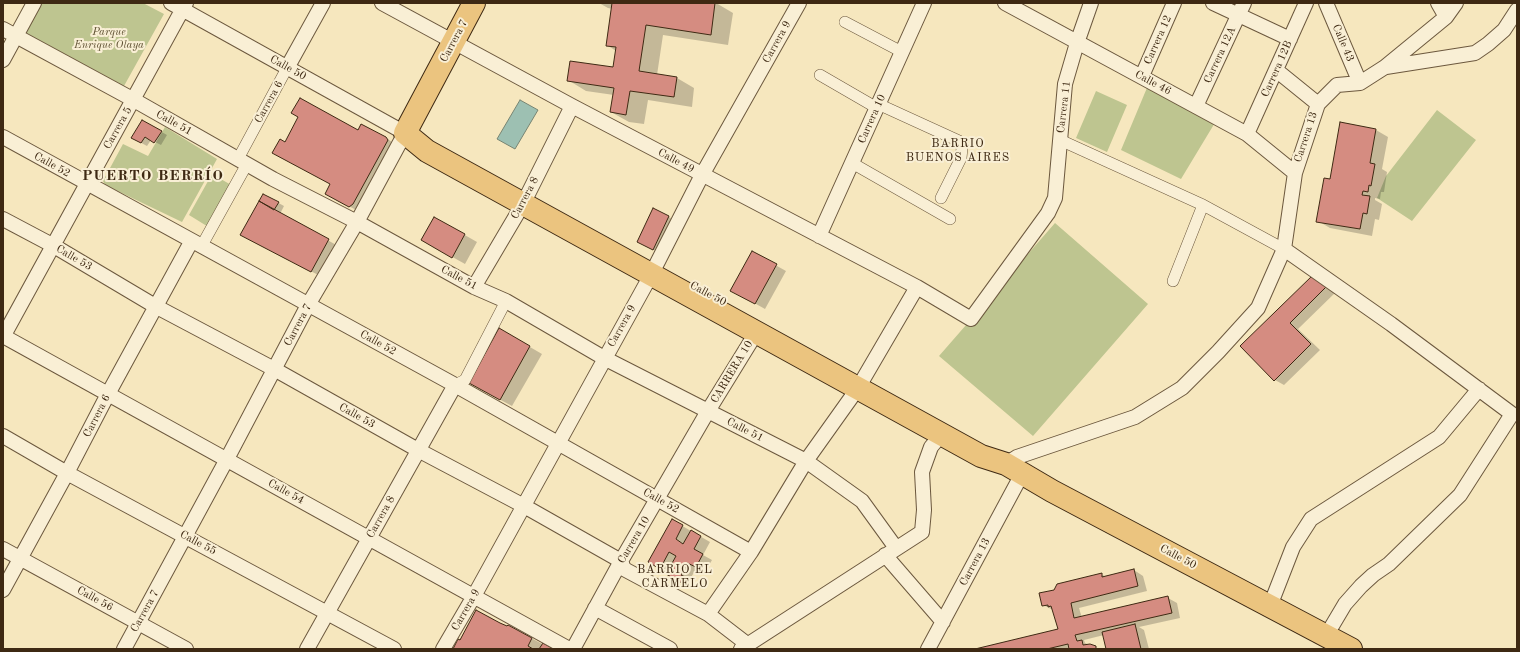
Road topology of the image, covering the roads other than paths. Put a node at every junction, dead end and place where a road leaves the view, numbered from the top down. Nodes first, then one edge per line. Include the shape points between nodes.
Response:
1 (34, 3) edge
2 (323, 3) edge
3 (382, 3) edge
4 (474, 3) edge
5 (799, 3) edge
6 (924, 3) edge
7 (1005, 3) edge
8 (1091, 3) edge
9 (1174, 3) edge
10 (1213, 3) edge
11 (1306, 3) edge
12 (1326, 3) edge
13 (1438, 3) edge
14 (1456, 3) edge
15 (180, 5) edge
16 (1241, 9) edge
17 (1517, 10) edge
18 (1446, 17) junction
19 (845, 22) dead end
20 (9, 32) edge
21 (1290, 39) junction
22 (454, 42) junction
23 (1077, 43) junction
24 (902, 52) junction
25 (3, 60) edge
26 (1385, 67) junction
27 (287, 68) junction
28 (1276, 70) junction
29 (820, 75) dead end
30 (1142, 76) junction
31 (1360, 83) junction
32 (134, 100) junction
33 (1318, 104) junction
34 (572, 106) junction
35 (878, 106) junction
36 (1196, 106) junction
37 (405, 133) junction
38 (1247, 134) junction
39 (3, 137) edge
40 (1060, 140) junction
41 (242, 161) junction
42 (852, 163) junction
43 (1295, 173) junction
44 (702, 175) junction
45 (87, 185) junction
46 (941, 198) dead end
47 (525, 199) junction
48 (1203, 205) junction
49 (3, 219) edge
50 (950, 219) dead end
51 (357, 222) junction
52 (819, 236) junction
53 (196, 244) junction
54 (54, 246) junction
55 (1284, 249) junction
56 (653, 270) junction
57 (1174, 281) dead end
58 (474, 287) junction
59 (917, 287) junction
60 (506, 301) junction
61 (308, 305) junction
62 (155, 306) junction
63 (971, 319) joint
64 (756, 333) junction
65 (3, 337) edge
66 (604, 358) junction
67 (274, 369) junction
68 (861, 383) junction
69 (455, 385) junction
70 (1478, 389) junction
71 (108, 394) junction
72 (708, 411) junction
73 (942, 435) junction
74 (3, 436) edge
75 (558, 442) junction
76 (418, 450) junction
77 (227, 460) junction
78 (806, 462) junction
79 (1014, 469) junction
80 (67, 473) junction
81 (657, 500) junction
82 (524, 506) junction
83 (186, 536) junction
84 (369, 539) junction
85 (3, 549) edge
86 (751, 552) junction
87 (890, 552) junction
88 (21, 558) junction
89 (621, 561) junction
90 (3, 590) edge
91 (474, 596) junction
92 (1270, 606) junction
93 (595, 608) junction
94 (327, 614) junction
95 (708, 614) junction
96 (943, 622) junction
97 (139, 623) junction
98 (1326, 636) junction
99 (744, 647) edge
100 (124, 649) edge
101 (186, 649) edge
102 (307, 649) edge
103 (394, 649) edge
104 (444, 649) edge
105 (569, 649) edge
106 (573, 649) edge
107 (670, 649) edge
108 (928, 649) edge
109 (1351, 649) edge

1 - 20 street
2 - 27 street, Carrera 6
3 - 22 street, Calle 49
4 - 22 main road, Carrera 7
5 - 44 street, Carrera 9
6 - 24 street, Carrera 10
7 - 23 street, Calle 46
8 - 23 street, Carrera 11
9 - 30 street, Carrera 12
10 - 16 street
11 - 21 street, Carrera 12B
12 - 31 street, Calle 43
13 - 18 street
14 - 18 street, Carrera 13
15 - 27 street, Calle 50
15 - 32 street, Carrera 5
16 - 21 street
16 - 36 street, Carrera 12A
17 - 26 street via 1504,30 1475,52
18 - 26 street, Carrera 13
19 - 24 street
20 - 25 street
20 - 32 street, Calle 51
21 - 28 street, Carrera 12B
22 - 34 street, Calle 49
22 - 37 main road, Carrera 7
23 - 30 street, Calle 46
23 - 40 street, Carrera 11 via 1066,84
24 - 35 street, Carrera 10
26 - 31 street, Carrera 13
27 - 37 street, Calle 50
27 - 41 street, Carrera 6
28 - 33 street
28 - 38 street, Carrera 12B
29 - 35 street
30 - 36 street, Calle 46
31 - 33 street, Carrera 13 via 1337,85
32 - 41 street, Calle 51
32 - 45 street, Carrera 5
33 - 43 street, Carrera 13
34 - 44 street, Calle 49
34 - 47 street, Carrera 8
35 - 42 street, Carrera 10
35 - 46 street via 959,141 962,148 961,158
36 - 38 street, Calle 46
37 - 47 main road, Calle 50 via 427,150
37 - 51 street, Carrera 7
38 - 43 street, Calle 46
39 - 45 street, Calle 52
40 - 48 street
40 - 63 street, Carrera 11 via 1055,198 1048,213
41 - 51 street, Calle 51
41 - 53 street, Carrera 6
42 - 50 street
42 - 52 street, Carrera 10
43 - 55 street, Carrera 13
44 - 52 street, Calle 49
44 - 56 street, Carrera 9
45 - 53 street, Calle 52
45 - 54 street, Carrera 5
47 - 56 main road, Calle 50
47 - 58 street, Carrera 8
48 - 55 street
48 - 57 street
49 - 54 street, Calle 53
51 - 58 street, Calle 51
51 - 61 street, Carrera 7
52 - 59 street, Calle 49
53 - 61 street, Calle 52
53 - 62 street, Carrera 6
54 - 62 street, Calle 53
54 - 65 street, Carrera 5
55 - 70 street
55 - 79 street, Carrera 13 via 1258,308 1182,388 1135,417 1017,457
56 - 64 main road, Calle 50
56 - 66 street, Carrera 9
56 - 68 main road, Calle 50
58 - 60 street, Calle 51
59 - 63 street, Calle 49
59 - 68 street
60 - 66 street, Calle 51
60 - 69 street via 465,380
61 - 67 street, Carrera 7
61 - 69 street, Calle 52
62 - 67 street, Calle 53
62 - 71 street, Carrera 6
64 - 68 main road, Calle 50
64 - 72 street, CARRERA 10
65 - 71 street, Calle 54
66 - 72 street, Calle 51
66 - 75 street, Carrera 9
67 - 76 street, Calle 53
67 - 77 street, Carrera 7
68 - 73 main road, Calle 50
68 - 78 street
68 - 79 main road, Calle 50 via 986,447
69 - 75 street, Calle 52
69 - 76 street, Carrera 8
70 - 92 street via 1438,438 1311,519 1293,547
70 - 98 street via 1512,414 1460,495 1389,564 1361,586 1345,604
71 - 77 street, Calle 54
71 - 80 street, Carrera 6
72 - 78 street, Calle 51
72 - 81 street, Carrera 10
73 - 79 main road, Calle 50 via 981,456
73 - 87 street via 931,447 922,472 922,532
74 - 80 street, Calle 55
75 - 81 street, Calle 52
75 - 82 street, Carrera 9
76 - 82 street, Calle 53
76 - 84 street, Carrera 8
77 - 83 street, Carrera 7
77 - 84 street, Calle 54
78 - 86 street
78 - 87 street, Calle 51 via 862,501
79 - 92 main road, Calle 50
79 - 96 street, Carrera 13
80 - 83 street, Calle 55
80 - 88 street, Carrera 6
81 - 86 street, Calle 52
81 - 89 street, Carrera 10
82 - 89 street, Calle 53
82 - 91 street, Carrera 9
83 - 94 street, Calle 55
83 - 97 street, Carrera 7
84 - 91 street, Calle 54
84 - 94 street, Carrera 8
85 - 88 street, Calle 56
86 - 95 street
87 - 96 street, Calle 51
87 - 99 street
88 - 90 street, Carrera 6
88 - 97 street, Calle 56
89 - 93 street, Carrera 10
89 - 95 street, Calle 53 via 624,569
91 - 104 street, Carrera 9
91 - 105 street, Calle 54
92 - 98 main road, Calle 50
93 - 106 street, Carrera 10
93 - 107 street
94 - 102 street, Carrera 8
94 - 103 street, Calle 55
95 - 99 street, Calle 53
96 - 108 street, Carrera 13
97 - 100 street, Carrera 7
97 - 101 street, Calle 56
98 - 109 main road, Calle 50

